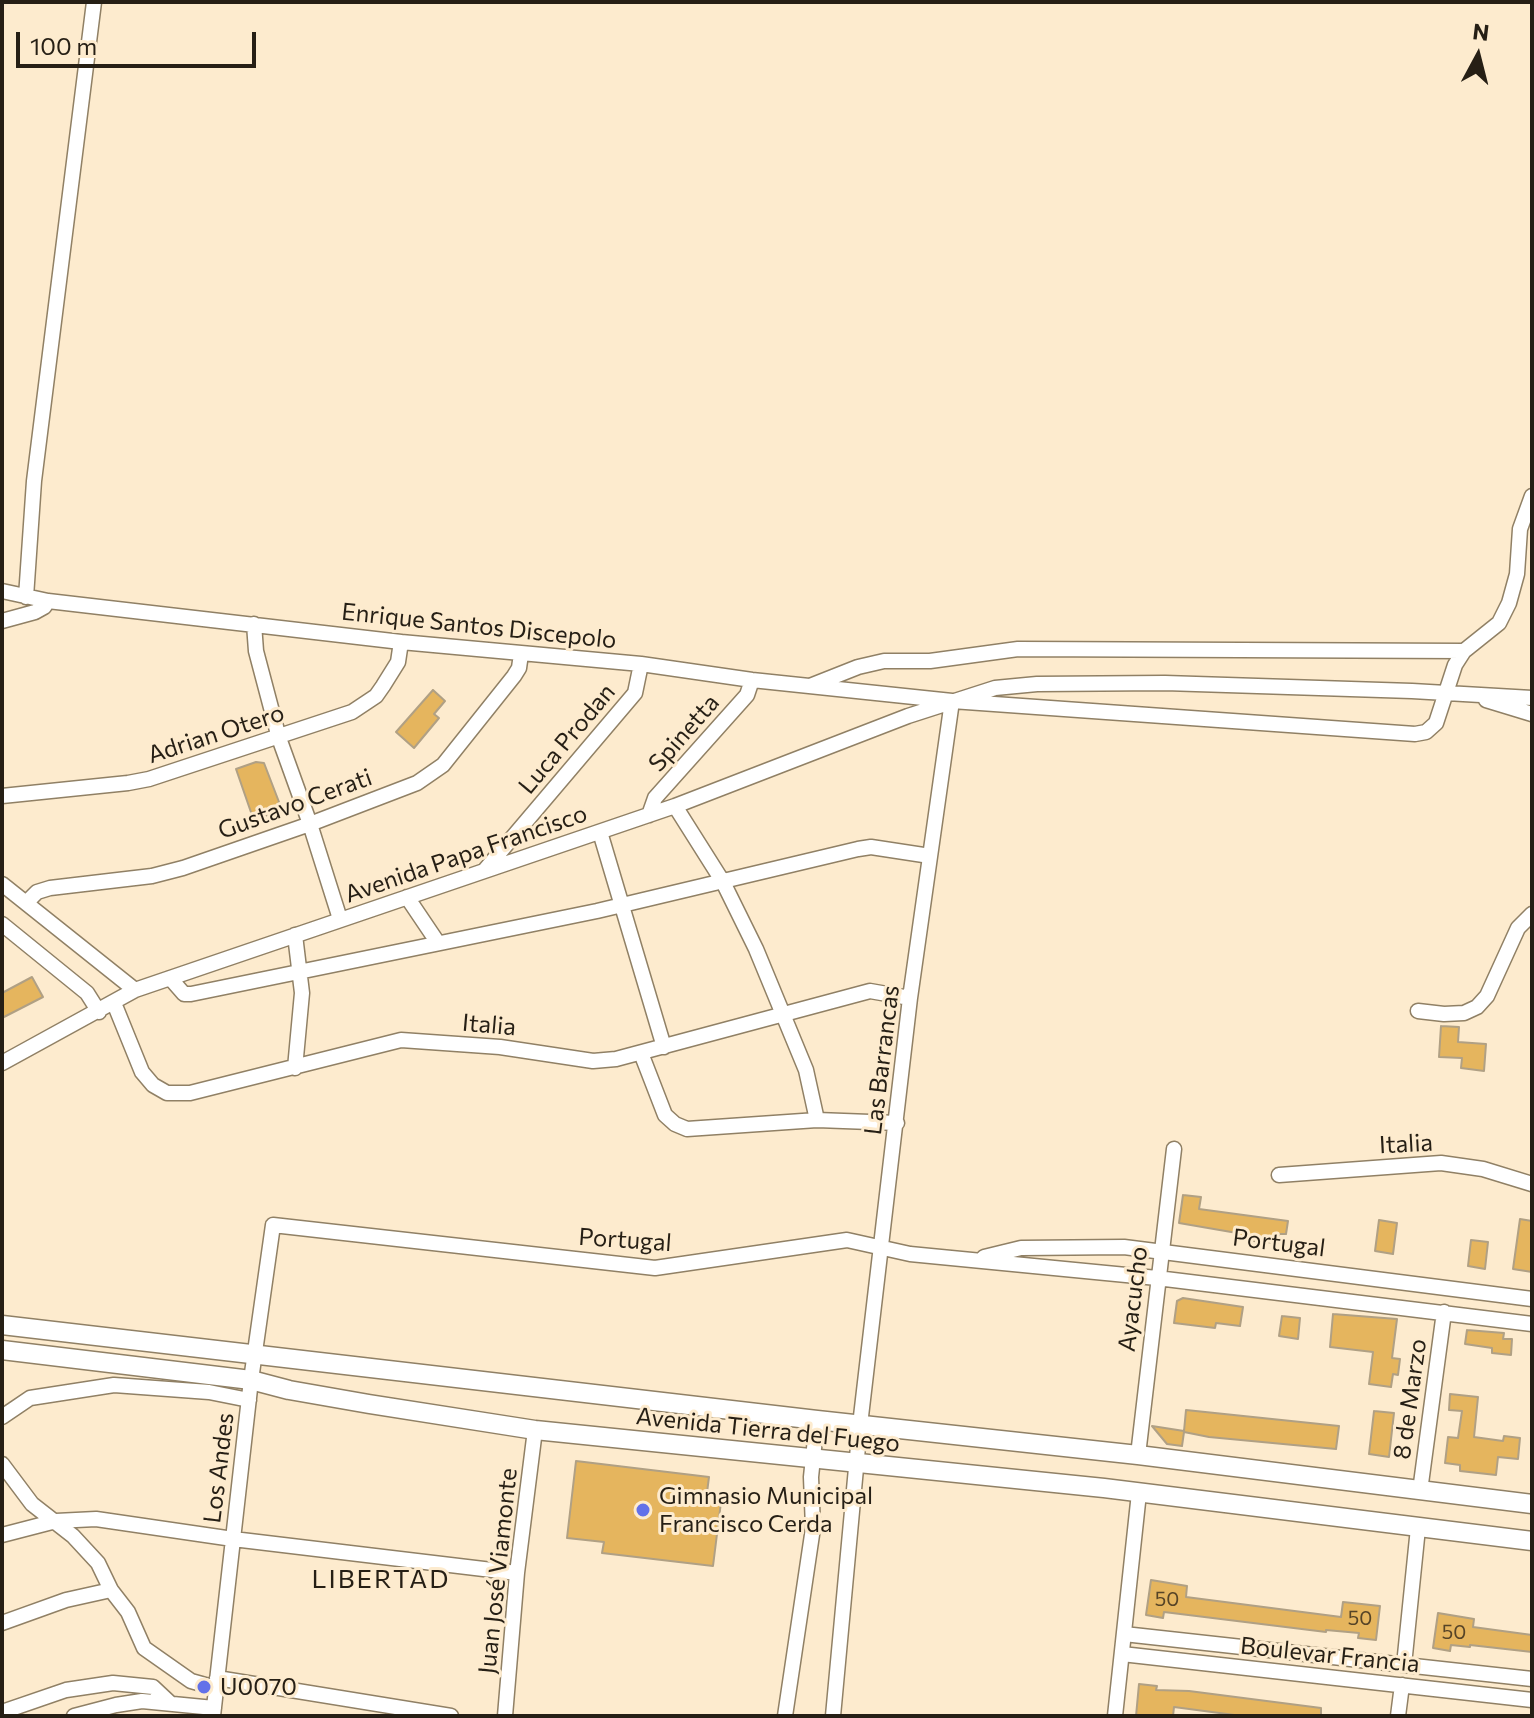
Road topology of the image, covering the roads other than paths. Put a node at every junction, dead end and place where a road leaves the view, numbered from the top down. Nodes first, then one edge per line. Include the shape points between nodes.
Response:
1 (94, 2) edge
2 (1532, 496) edge
3 (2, 591) edge
4 (26, 597) junction
5 (48, 601) junction
6 (2, 621) edge
7 (254, 624) junction
8 (401, 642) junction
9 (1464, 651) junction
10 (521, 654) junction
11 (641, 664) junction
12 (752, 680) junction
13 (810, 686) junction
14 (1447, 695) junction
15 (1470, 695) junction
16 (1532, 698) edge
17 (952, 701) junction
18 (1532, 714) edge
19 (279, 738) junction
20 (2, 796) edge
21 (675, 806) junction
22 (649, 815) junction
23 (310, 824) junction
24 (600, 832) junction
25 (930, 856) junction
26 (483, 872) junction
27 (723, 882) junction
28 (2, 884) edge
29 (407, 897) junction
30 (26, 903) junction
31 (622, 905) junction
32 (1532, 914) edge
33 (340, 919) junction
34 (2, 924) edge
35 (295, 935) junction
36 (438, 943) junction
37 (300, 972) junction
38 (170, 978) junction
39 (135, 990) junction
40 (910, 998) junction
41 (114, 1003) junction
42 (1418, 1011) dead end
43 (99, 1012) junction
44 (782, 1016) junction
45 (664, 1047) junction
46 (641, 1053) junction
47 (2, 1063) edge
48 (295, 1068) junction
49 (817, 1120) junction
50 (897, 1123) junction
51 (1174, 1149) dead end
52 (1279, 1175) dead end
53 (1532, 1184) edge
54 (273, 1225) joint
55 (882, 1247) junction
56 (1161, 1250) junction
57 (972, 1260) junction
58 (1157, 1278) junction
59 (1532, 1299) edge
60 (1444, 1312) junction
61 (1532, 1324) edge
62 (2, 1325) edge
63 (2, 1350) edge
64 (254, 1354) junction
65 (251, 1380) junction
66 (249, 1400) junction
67 (2, 1417) edge
68 (817, 1420) junction
69 (860, 1425) junction
70 (535, 1430) junction
71 (1138, 1455) junction
72 (813, 1459) junction
73 (2, 1464) edge
74 (857, 1464) junction
75 (1420, 1491) junction
76 (1139, 1493) junction
77 (1532, 1504) edge
78 (56, 1521) junction
79 (1418, 1528) junction
80 (2, 1535) edge
81 (233, 1539) junction
82 (1532, 1541) edge
83 (517, 1573) junction
84 (111, 1590) junction
85 (2, 1623) edge
86 (1124, 1634) junction
87 (1122, 1654) junction
88 (1404, 1665) junction
89 (1532, 1679) edge
90 (216, 1683) junction
91 (1402, 1685) junction
92 (1532, 1700) edge
93 (169, 1702) junction
94 (190, 1710) edge
95 (2, 1712) edge
96 (213, 1712) edge
97 (74, 1716) edge
98 (451, 1716) edge
99 (505, 1716) edge
100 (785, 1716) edge
101 (833, 1716) edge
102 (1115, 1716) edge
103 (1398, 1716) edge

1 - 4 street via 34,481
2 - 9 street via 1520,529 1509,603 1499,623
3 - 4 street, Enrique Santos Discepolo
4 - 5 street, Enrique Santos Discepolo
5 - 6 street via 35,612
5 - 7 street, Enrique Santos Discepolo
7 - 8 street, Enrique Santos Discepolo
7 - 19 street
8 - 10 street, Enrique Santos Discepolo
8 - 19 street, Adrian Otero via 398,662 364,706
9 - 13 street via 1018,649 930,661 884,661
9 - 14 street, Enrique Santos Discepolo
10 - 11 street, Enrique Santos Discepolo
10 - 23 street, Gustavo Cerati via 514,676 443,765 417,783
11 - 12 street, Enrique Santos Discepolo
11 - 26 street, Luca Prodan via 635,693
12 - 13 street, Enrique Santos Discepolo
12 - 22 street, Spinetta via 747,695 655,798
13 - 17 street, Enrique Santos Discepolo
14 - 15 street, Avenida Papa Francisco
14 - 17 street, Avenida Papa Francisco via 1165,683 1037,684 995,688
14 - 17 street, Enrique Santos Discepolo via 1436,723 1415,734
15 - 16 street
15 - 18 street
17 - 21 street, Avenida Papa Francisco
17 - 25 street, Las Barrancas
19 - 20 street, Adrian Otero via 128,783
19 - 23 street
21 - 22 street, Avenida Papa Francisco
21 - 27 street
22 - 24 street, Avenida Papa Francisco
23 - 30 street, Gustavo Cerati via 183,868 50,888
23 - 33 street
24 - 26 street, Avenida Papa Francisco
24 - 31 street
25 - 27 street via 871,847
25 - 40 street, Las Barrancas
26 - 29 street, Avenida Papa Francisco
27 - 31 street
27 - 44 street
28 - 30 street
29 - 33 street, Avenida Papa Francisco
29 - 36 street
30 - 39 street
31 - 36 street
31 - 45 street
32 - 42 street via 1518,928 1477,1007 1464,1013
33 - 35 street, Avenida Papa Francisco
34 - 43 street via 87,993
35 - 37 street
35 - 38 street, Avenida Papa Francisco
36 - 37 street
37 - 38 street via 191,994 184,994
37 - 48 street
38 - 39 street, Avenida Papa Francisco
39 - 41 street, Avenida Papa Francisco
40 - 44 street, Italia via 870,991
40 - 50 street, Las Barrancas
41 - 43 street, Avenida Papa Francisco
41 - 48 street, Italia via 142,1072 167,1093 190,1093
43 - 47 street, Avenida Papa Francisco
44 - 45 street, Italia
44 - 49 street via 806,1070
45 - 46 street, Italia
46 - 48 street, Italia via 593,1061 401,1040
46 - 49 street via 665,1115 687,1129
49 - 50 street
50 - 55 street, Las Barrancas
51 - 56 street, Ayacucho
52 - 53 street, Italia via 1441,1163
54 - 55 street, Portugal via 655,1268 847,1240
54 - 64 street, Los Andes
55 - 57 street, Portugal
55 - 69 street, Las Barrancas
56 - 57 street, Portugal via 1021,1248
56 - 58 street, Ayacucho
56 - 59 street, Portugal
57 - 58 street, Portugal
58 - 60 street, Portugal
58 - 71 street, Ayacucho
60 - 61 street, Portugal
60 - 75 street, 8 de Marzo
62 - 64 street, Avenida Tierra del Fuego
63 - 65 street, Avenida Tierra del Fuego
64 - 65 street, Los Andes
64 - 68 street, Avenida Tierra del Fuego
65 - 66 street, Los Andes
65 - 70 street, Avenida Tierra del Fuego
66 - 67 street via 114,1385 30,1398
66 - 81 street, Los Andes
68 - 69 street, Avenida Tierra del Fuego
68 - 72 street
69 - 71 street, Avenida Tierra del Fuego
69 - 74 street, Las Barrancas
70 - 72 street, Avenida Tierra del Fuego
70 - 83 street, Juan José Viamonte
71 - 75 street, Avenida Tierra del Fuego
72 - 74 street, Avenida Tierra del Fuego
72 - 100 street via 813,1528
73 - 78 street via 32,1504
74 - 76 street, Avenida Tierra del Fuego
74 - 101 street, Las Barrancas
75 - 77 street, Avenida Tierra del Fuego
76 - 79 street, Avenida Tierra del Fuego
76 - 86 street
78 - 80 street
78 - 81 street via 96,1519
78 - 84 street via 98,1563
79 - 82 street, Avenida Tierra del Fuego
79 - 88 street
81 - 83 street
81 - 90 street, Los Andes
83 - 99 street, Juan José Viamonte
84 - 85 street
84 - 90 street via 144,1648 191,1681
86 - 87 street
86 - 88 street, Boulevar Francia
87 - 91 street, Boulevar Francia
87 - 102 street
88 - 89 street, Boulevar Francia
90 - 96 street, Los Andes
90 - 98 street
91 - 92 street, Boulevar Francia
91 - 103 street
93 - 94 street
93 - 95 street via 153,1687 113,1683 66,1690
93 - 97 street via 142,1701
94 - 96 street

